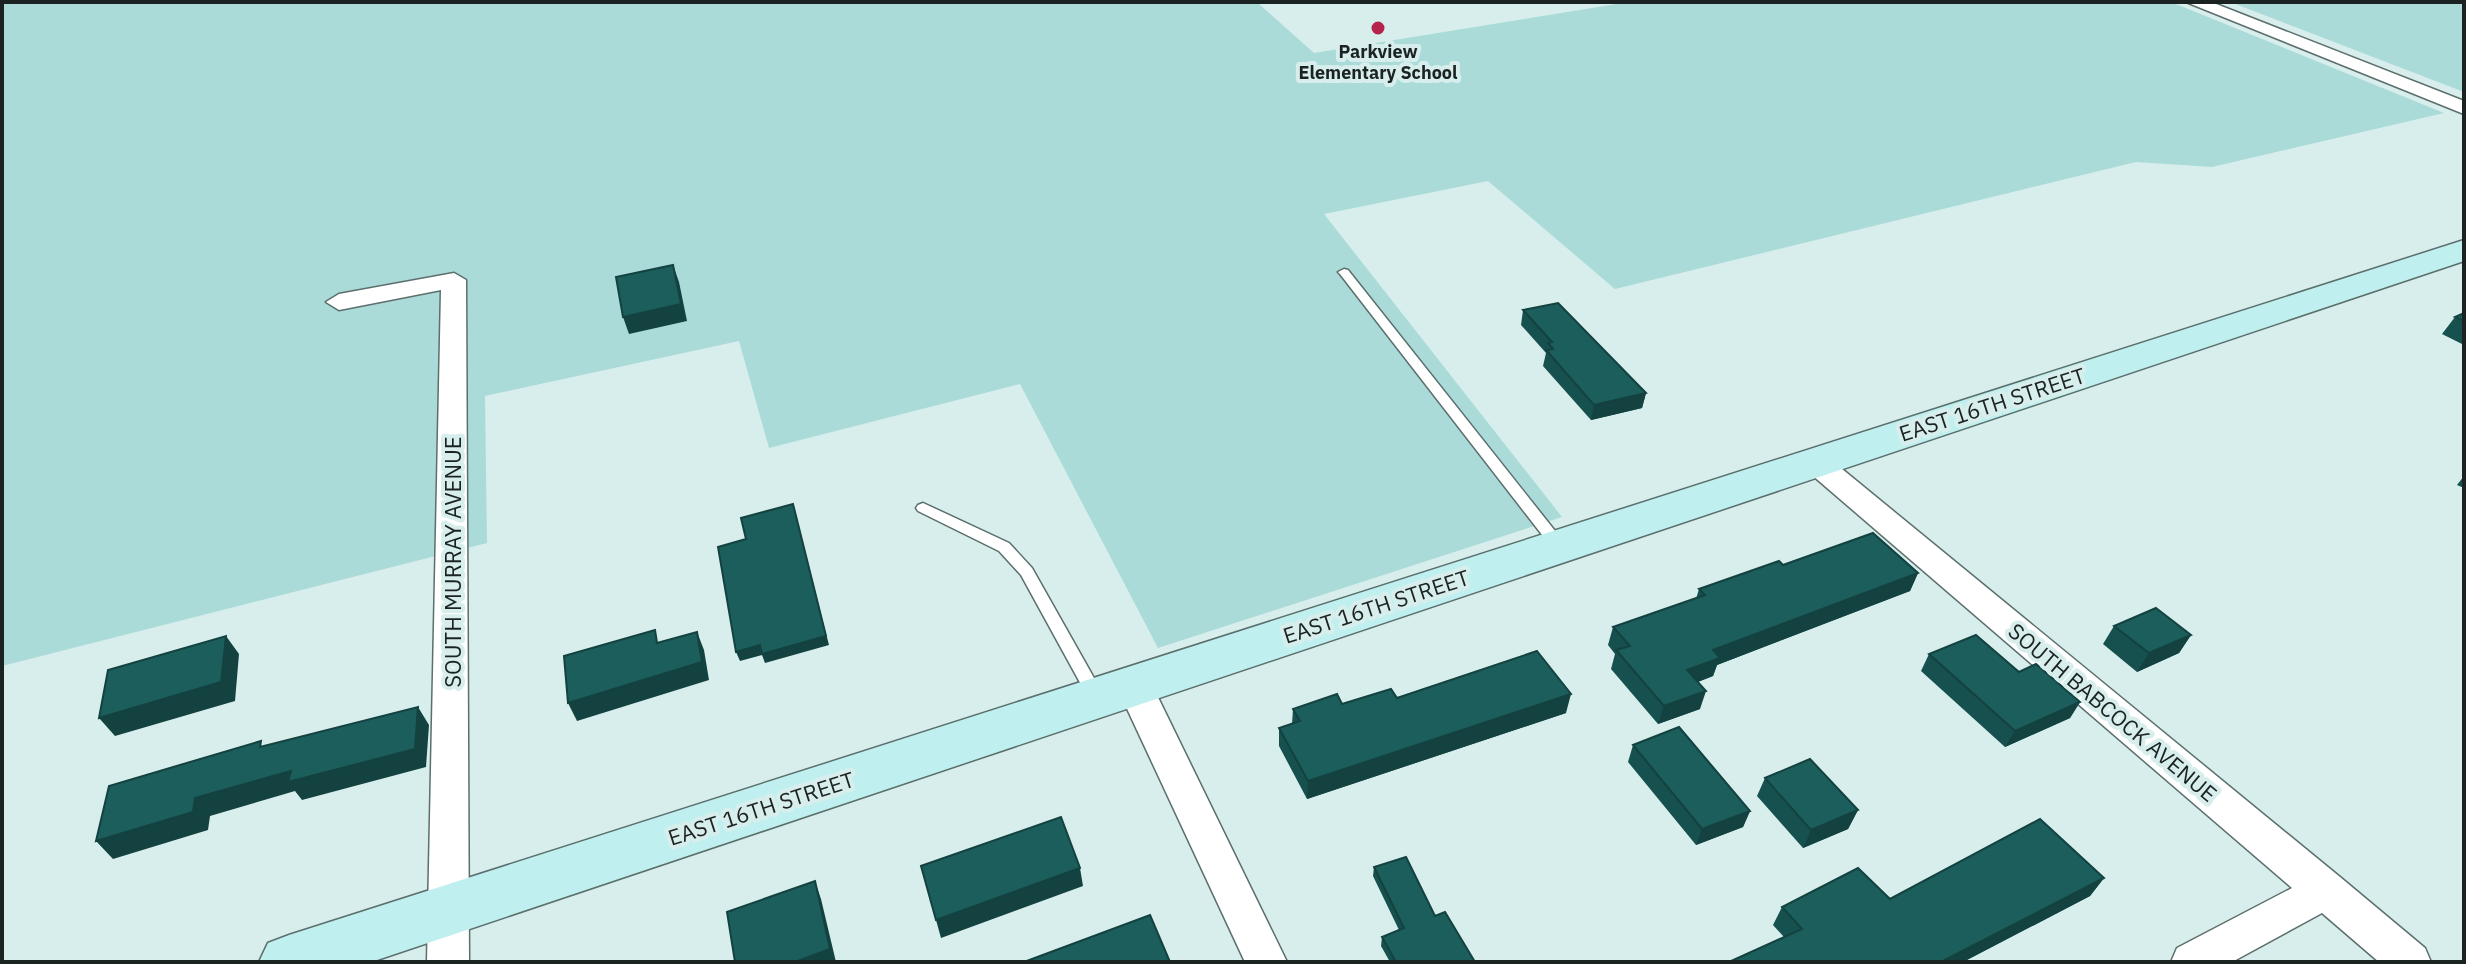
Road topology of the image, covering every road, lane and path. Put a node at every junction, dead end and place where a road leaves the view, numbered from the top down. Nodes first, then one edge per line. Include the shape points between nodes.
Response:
1 (2195, 2) edge
2 (2464, 108) edge
3 (2464, 250) edge
4 (1344, 272) dead end
5 (339, 302) dead end
6 (1815, 462) junction
7 (923, 508) dead end
8 (1559, 546) junction
9 (1116, 691) junction
10 (2326, 890) junction
11 (450, 909) junction
12 (1259, 960) edge
13 (289, 962) edge
14 (448, 962) edge
15 (2192, 962) edge
16 (2410, 962) edge

1 - 2 street
3 - 6 street, EAST 16TH STREET
4 - 8 lane
5 - 11 street, SOUTH MURRAY AVENUE via 454,280
6 - 8 street, EAST 16TH STREET
6 - 10 street, SOUTH BABCOCK AVENUE
7 - 9 lane via 1004,547
8 - 9 street, EAST 16TH STREET
9 - 11 street, EAST 16TH STREET
9 - 12 street
10 - 15 street
10 - 16 street, SOUTH BABCOCK AVENUE
11 - 13 street, EAST 16TH STREET
11 - 14 street, SOUTH MURRAY AVENUE

